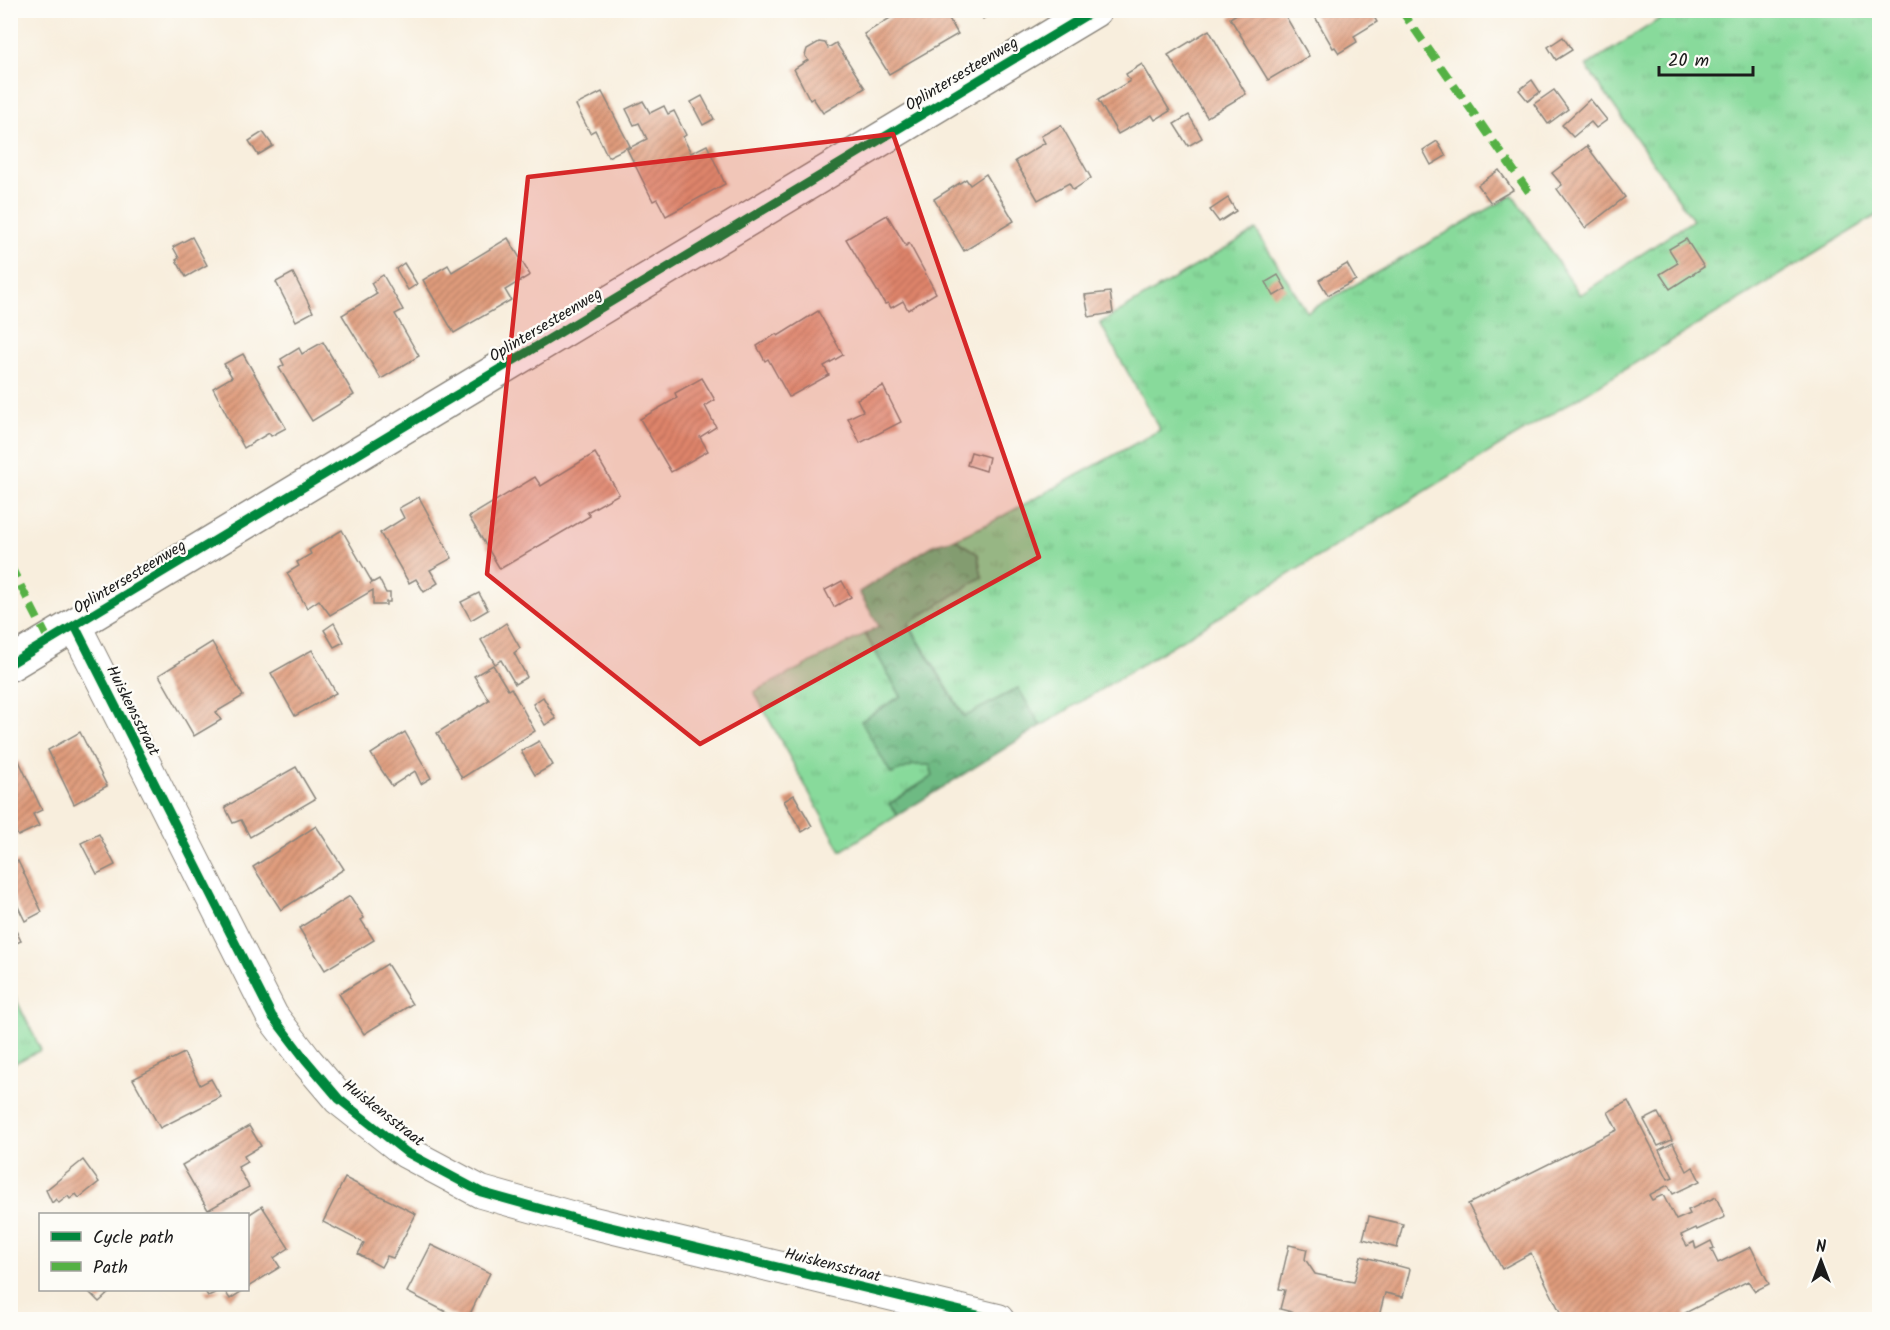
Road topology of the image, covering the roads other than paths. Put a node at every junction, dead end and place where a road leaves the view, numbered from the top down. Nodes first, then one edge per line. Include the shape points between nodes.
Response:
1 (1095, 10) edge
2 (75, 626) junction
3 (10, 664) edge
4 (998, 1320) edge

1 - 2 street, Oplintersesteenweg
2 - 3 street, Oplintersesteenweg
2 - 4 street, Huiskensstraat via 272,1016 339,1099 406,1152 481,1191 581,1220

